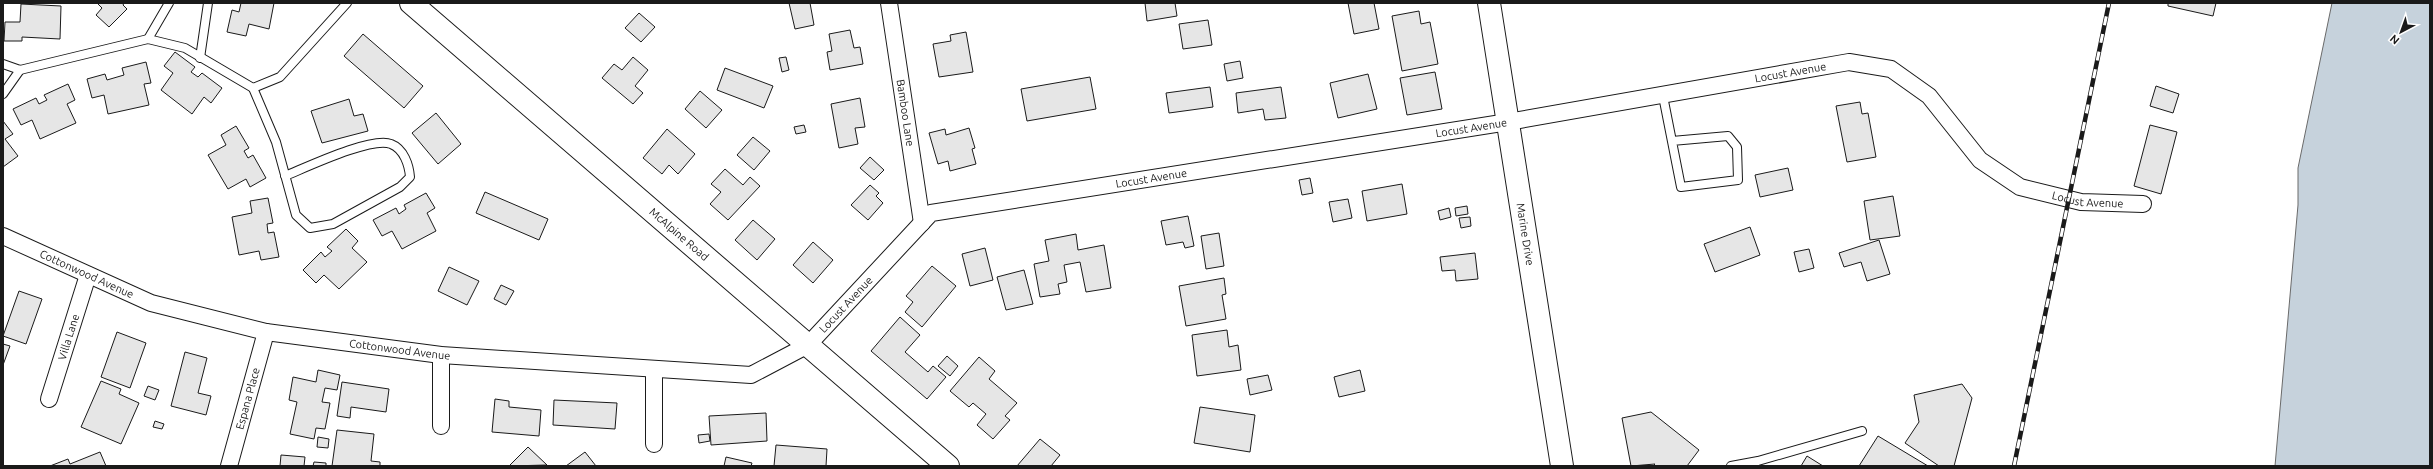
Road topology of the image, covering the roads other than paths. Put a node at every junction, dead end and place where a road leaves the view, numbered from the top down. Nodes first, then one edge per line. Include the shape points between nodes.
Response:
1 (169, 3) edge
2 (208, 3) edge
3 (347, 3) edge
4 (411, 3) edge
5 (889, 3) edge
6 (1489, 3) edge
7 (148, 39) junction
8 (200, 58) junction
9 (3, 64) edge
10 (20, 70) junction
11 (253, 88) junction
12 (3, 94) edge
13 (1663, 96) junction
14 (1508, 122) junction
15 (1672, 141) junction
16 (285, 176) junction
17 (2143, 204) dead end
18 (922, 223) junction
19 (3, 236) edge
20 (88, 275) junction
21 (266, 332) junction
22 (808, 345) junction
23 (441, 355) junction
24 (654, 369) junction
25 (49, 399) dead end
26 (441, 426) dead end
27 (1862, 431) dead end
28 (654, 444) dead end
29 (229, 466) edge
30 (948, 466) edge
31 (1562, 466) edge
32 (1731, 466) edge

1 - 7 lane
2 - 8 lane
3 - 11 lane via 280,77
4 - 22 street, McAlpine Road
5 - 18 street, Bamboo Lane
6 - 14 street, Marine Drive
7 - 8 lane via 185,48
7 - 10 lane
8 - 11 lane
9 - 10 lane
10 - 12 lane
11 - 16 lane via 276,142
13 - 14 street, Locust Avenue
13 - 15 lane
13 - 17 street, Locust Avenue via 1849,62 1891,69 1928,96 1980,160 2020,187 2081,202
14 - 18 street, Locust Avenue via 931,213
14 - 31 street, Marine Drive
15 - 15 lane via 1681,187 1738,180 1737,147 1728,136
16 - 16 lane via 296,215 310,228 333,224 400,187 410,177 409,165 400,152 390,144 377,142
18 - 22 street, Locust Avenue
19 - 20 street, Cottonwood Avenue
20 - 21 street, Cottonwood Avenue via 152,304
20 - 25 street, Villa Lane
21 - 23 street, Cottonwood Avenue
21 - 29 street, Espana Place
22 - 24 street, Cottonwood Avenue via 751,375
22 - 30 street, McAlpine Road
23 - 24 street, Cottonwood Avenue
23 - 26 street
24 - 28 street
27 - 32 lane via 1758,461

